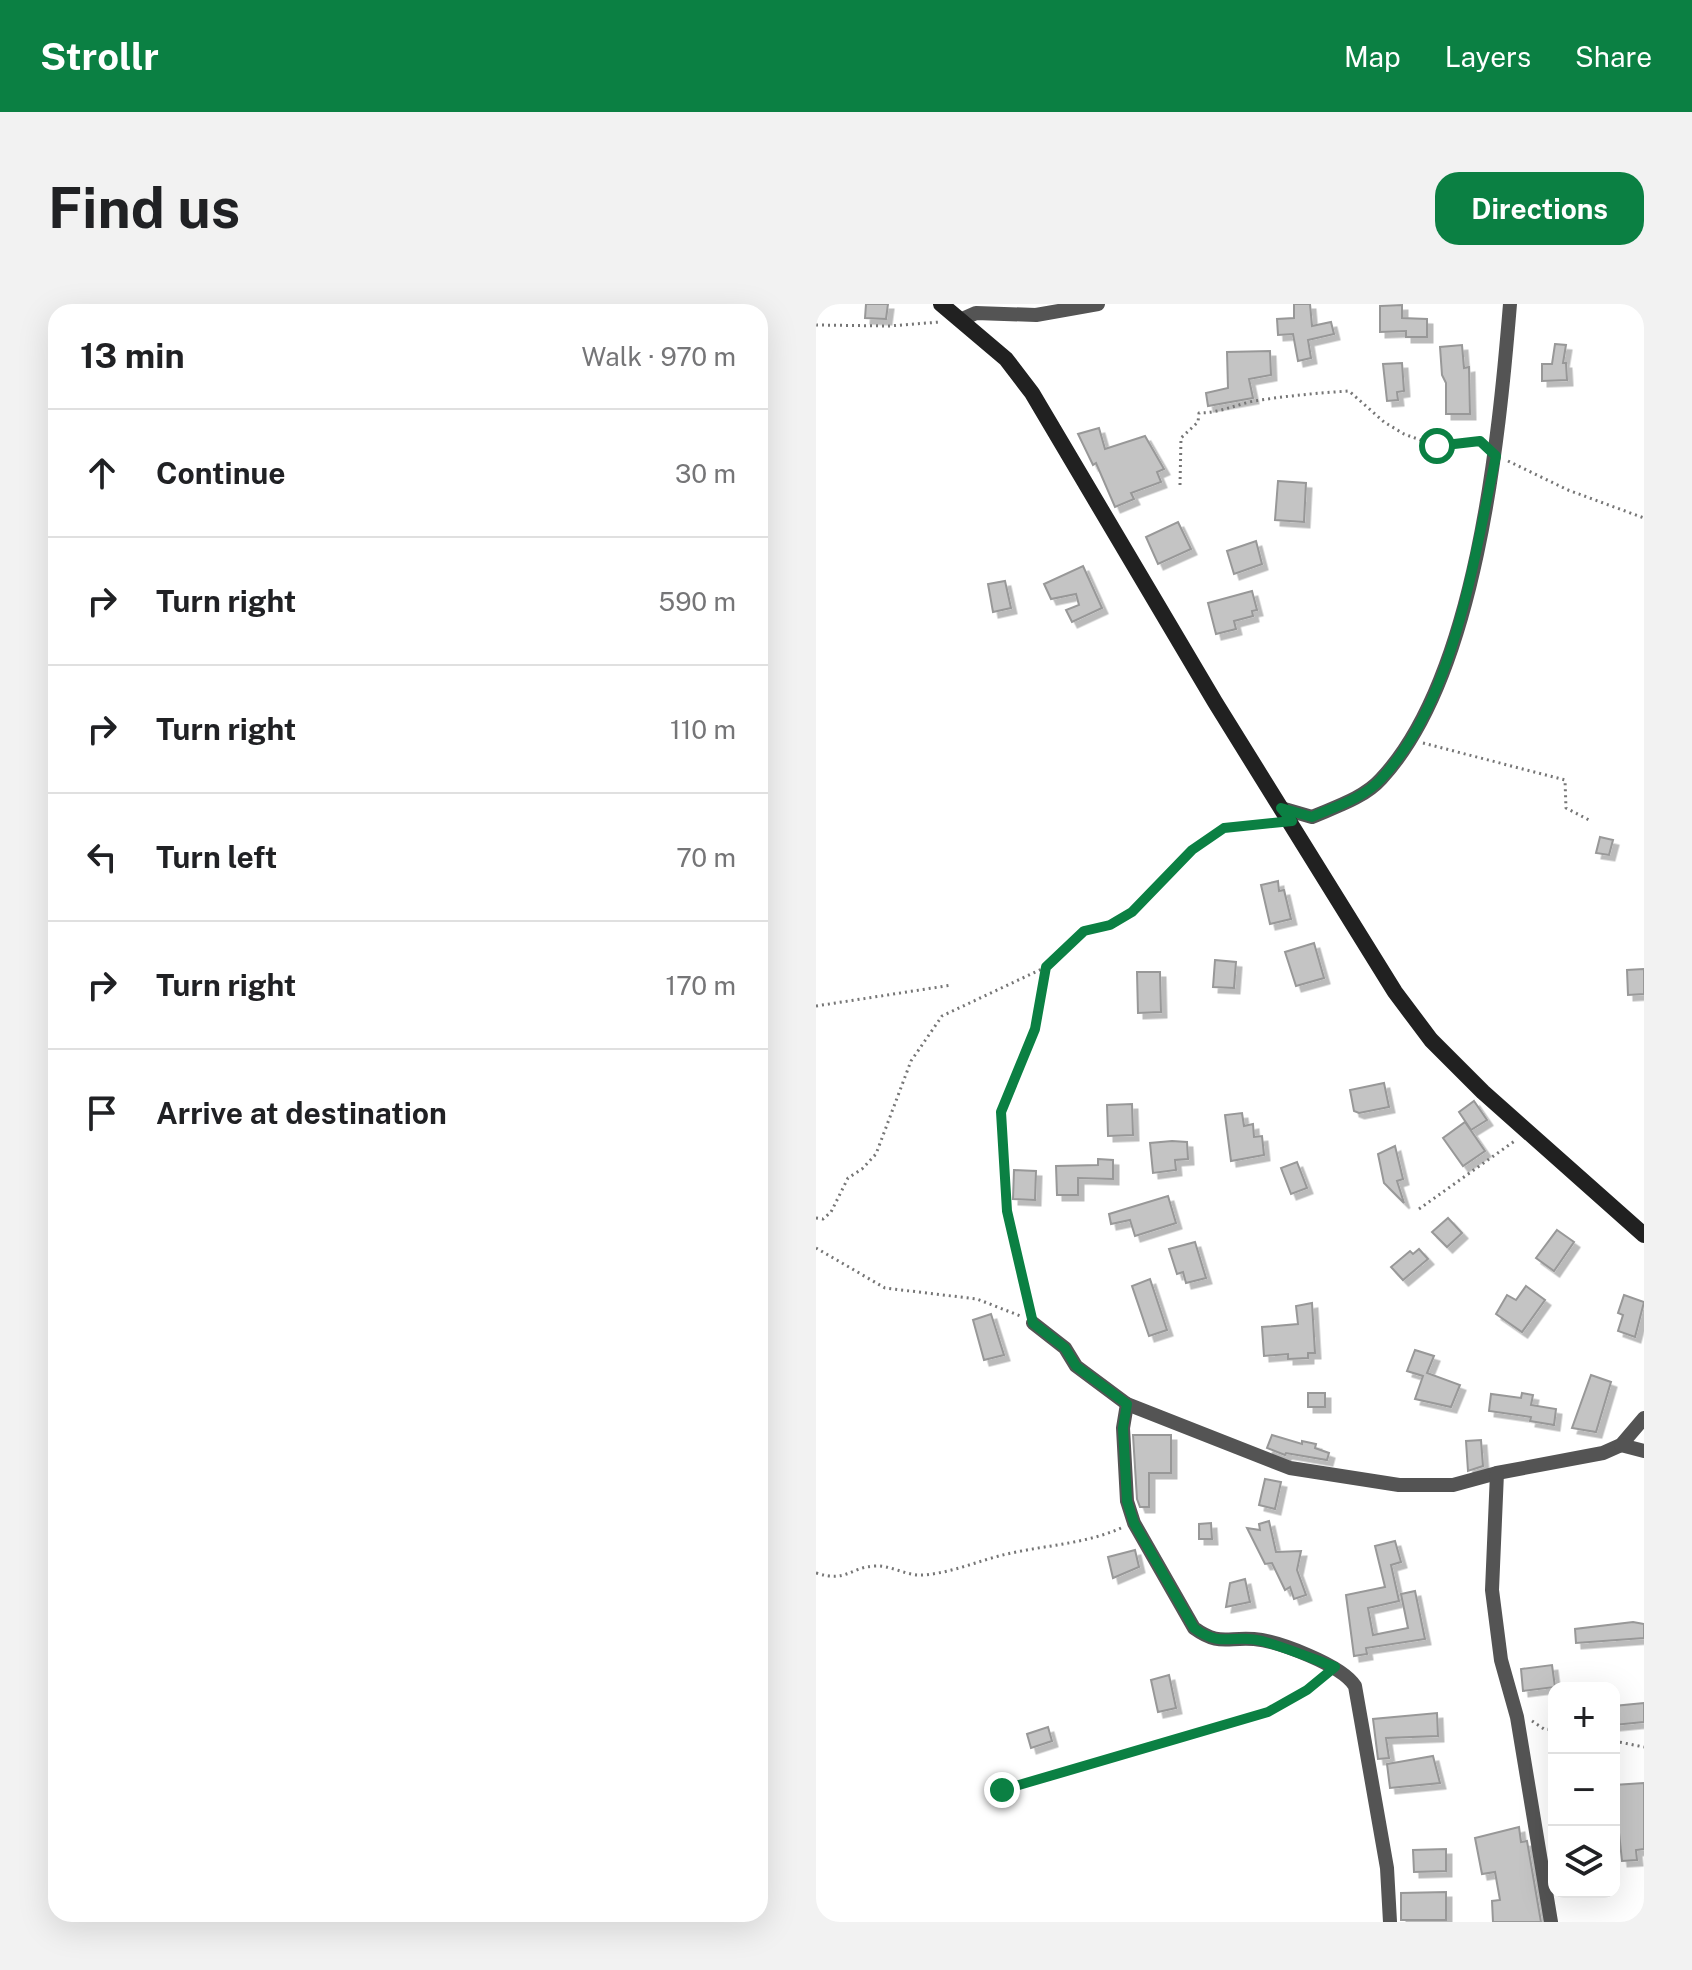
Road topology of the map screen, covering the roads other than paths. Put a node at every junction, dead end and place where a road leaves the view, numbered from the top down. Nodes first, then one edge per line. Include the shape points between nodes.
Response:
1 (941, 304) edge
2 (1098, 304) edge
3 (1510, 304) edge
4 (960, 320) junction
5 (1286, 815) junction
6 (1644, 1235) edge
7 (1033, 1323) road end
8 (1127, 1404) junction
9 (1644, 1418) edge
10 (1621, 1445) junction
11 (1644, 1451) edge
12 (1497, 1473) junction
13 (1390, 1922) edge
14 (1551, 1922) edge

1 - 4 street
2 - 4 street via 1036,315 976,313
3 - 5 street via 1496,456 1461,613 1441,676 1412,739 1379,782 1312,817
4 - 5 street via 1006,359 1032,393
5 - 6 street via 1395,992 1431,1040
7 - 8 street via 1065,1348 1076,1366
8 - 12 street via 1290,1468 1399,1485 1453,1485
8 - 13 street via 1127,1501 1134,1523 1194,1628 1208,1638 1259,1640 1335,1667 1355,1686 1387,1868
9 - 10 street
10 - 11 street
10 - 12 street
12 - 14 street via 1492,1590

